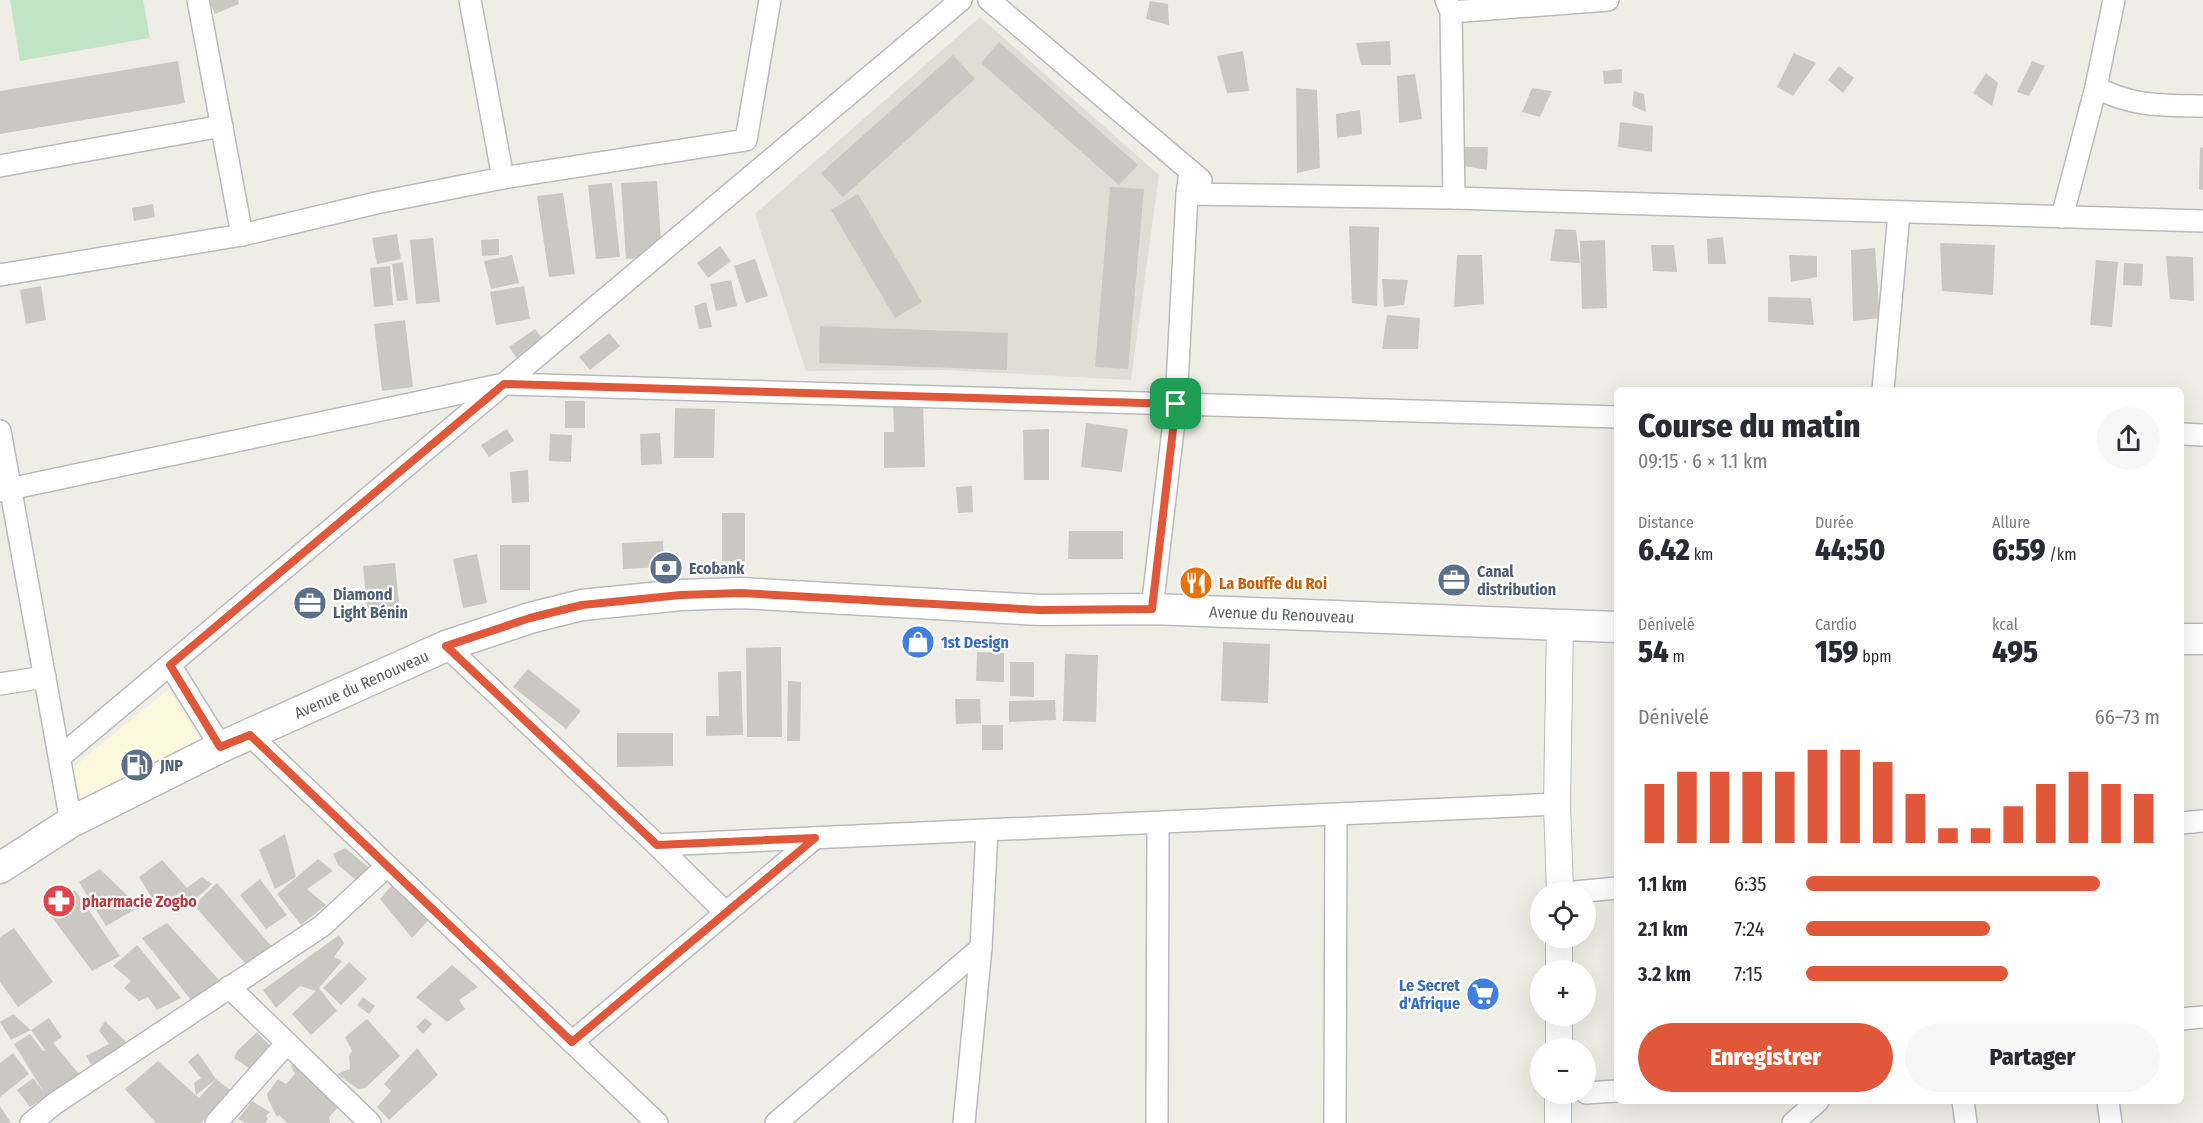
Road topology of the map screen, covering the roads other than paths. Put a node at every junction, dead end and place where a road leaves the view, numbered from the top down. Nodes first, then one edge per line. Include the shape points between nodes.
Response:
1 (198, 0) edge
2 (470, 0) edge
3 (770, 0) edge
4 (961, 0) edge
5 (989, 0) edge
6 (1608, 0) edge
7 (2114, 0) edge
8 (1449, 6) edge
9 (2096, 87) junction
10 (2203, 106) edge
11 (222, 126) junction
12 (0, 166) edge
13 (1190, 171) junction
14 (503, 178) junction
15 (1187, 194) junction
16 (1220, 195) junction
17 (1454, 198) junction
18 (1899, 213) junction
19 (2062, 217) junction
20 (2203, 221) edge
21 (242, 234) junction
22 (0, 275) edge
23 (504, 384) junction
24 (1883, 387) edge
25 (1176, 404) junction
26 (1614, 417) edge
27 (0, 431) edge
28 (2184, 434) edge
29 (2203, 435) edge
30 (5, 490) edge
31 (1152, 609) junction
32 (1560, 625) junction
33 (1614, 627) edge
34 (2184, 639) edge
35 (2203, 639) edge
36 (446, 646) junction
37 (170, 665) junction
38 (45, 677) junction
39 (0, 684) edge
40 (250, 735) junction
41 (220, 747) junction
42 (60, 757) junction
43 (1557, 804) junction
44 (1336, 815) junction
45 (2203, 821) edge
46 (71, 822) junction
47 (1158, 823) junction
48 (2184, 823) edge
49 (987, 830) junction
50 (815, 838) junction
51 (657, 845) junction
52 (387, 866) junction
53 (0, 868) edge
54 (1560, 882) edge
55 (1614, 888) edge
56 (1596, 890) edge
57 (725, 912) junction
58 (981, 948) junction
59 (229, 987) junction
60 (2203, 1017) edge
61 (2184, 1019) edge
62 (572, 1042) junction
63 (287, 1043) junction
64 (1614, 1092) edge
65 (1596, 1093) edge
66 (1559, 1104) edge
67 (1814, 1104) edge
68 (1963, 1104) edge
69 (2108, 1104) edge
70 (780, 1121) edge
71 (31, 1123) edge
72 (216, 1123) edge
73 (370, 1123) edge
74 (657, 1123) edge
75 (964, 1123) edge
76 (1156, 1123) edge
77 (1335, 1123) edge
78 (1558, 1123) edge
79 (1792, 1123) edge
80 (1966, 1123) edge
81 (2111, 1123) edge

1 - 11 street
2 - 14 street
3 - 14 street via 746,140
4 - 23 street
5 - 13 street
6 - 8 street
7 - 9 street
8 - 17 street
9 - 10 street via 2126,101
9 - 19 street
11 - 12 street
11 - 21 street
13 - 15 street
13 - 16 street
14 - 21 street
15 - 16 street
15 - 25 street
16 - 17 street
17 - 18 street
18 - 19 street
18 - 24 street
19 - 20 street
21 - 22 street
23 - 25 street
23 - 30 street
23 - 37 street
25 - 26 street
25 - 31 street
27 - 30 street
28 - 29 street
30 - 38 street
31 - 32 main road, Avenue du Renouveau
31 - 36 main road, Avenue du Renouveau via 1040,610 741,593 681,595 582,605
32 - 33 main road, Avenue du Renouveau
32 - 43 street
34 - 35 main road
36 - 40 main road, Avenue du Renouveau
36 - 51 street
37 - 41 street
37 - 42 street
38 - 39 street
38 - 42 street
40 - 41 main road, Avenue du Renouveau
40 - 52 street
41 - 46 main road, Avenue du Renouveau
42 - 46 street
43 - 44 street
43 - 54 street
44 - 47 street
44 - 77 street
45 - 48 street
46 - 53 main road, Avenue du Renouveau
47 - 49 street
47 - 76 street
49 - 50 street
49 - 58 street
50 - 51 street
50 - 57 street
51 - 57 street
52 - 59 street via 322,926
52 - 62 street
55 - 56 street
57 - 62 street
58 - 70 street
58 - 75 street
59 - 63 street
59 - 71 street
60 - 61 street
62 - 74 street
63 - 72 street
63 - 73 street
64 - 65 street
66 - 78 street
67 - 79 street
68 - 80 street
69 - 81 street

